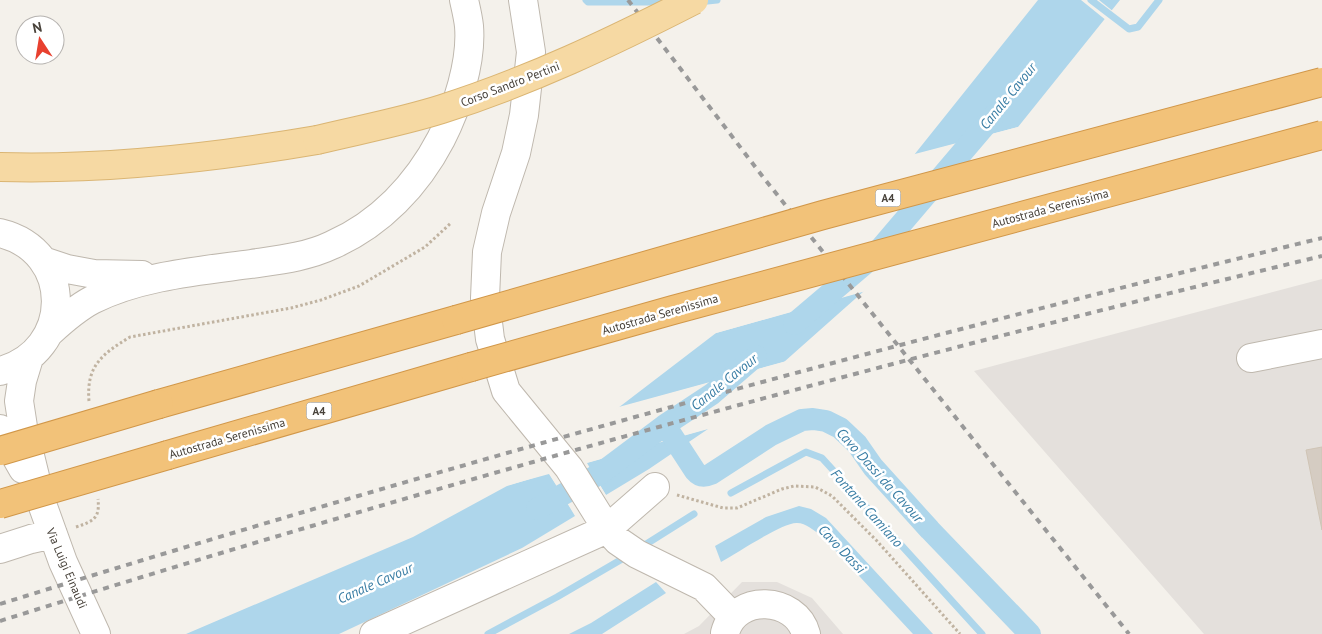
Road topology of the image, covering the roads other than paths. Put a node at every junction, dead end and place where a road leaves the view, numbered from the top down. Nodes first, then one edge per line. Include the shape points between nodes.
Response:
1 (464, 0) edge
2 (523, 0) edge
3 (694, 0) edge
4 (1322, 82) edge
5 (1322, 135) edge
6 (0, 167) edge
7 (0, 233) edge
8 (43, 260) junction
9 (169, 276) junction
10 (50, 332) junction
11 (1322, 344) edge
12 (29, 358) junction
13 (1251, 358) dead end
14 (0, 371) edge
15 (0, 429) edge
16 (0, 451) edge
17 (656, 487) road end
18 (41, 501) junction
19 (0, 504) edge
20 (53, 534) junction
21 (619, 538) junction
22 (0, 549) edge
23 (729, 626) edge
24 (807, 632) edge
25 (96, 634) edge
26 (374, 634) edge

1 - 9 street via 469,27 467,64 450,121 430,160 397,200 355,234 330,246 292,257
2 - 21 street via 531,52 516,153 487,252 485,298 490,339 506,391 569,468
3 - 6 main road, Corso Sandro Pertini, bridge via 626,35 513,84 441,110 317,140 169,161 77,167
4 - 16 highway, A4, bridge via 823,215
5 - 19 highway, Autostrada Serenissima / A4, bridge via 692,305
7 - 8 street via 29,246
8 - 9 street via 66,269 94,274
8 - 10 street via 52,277 56,295 56,314
9 - 10 street via 92,300
10 - 12 street via 38,351
11 - 13 street
12 - 14 street
12 - 18 street, Via Luigi Einaudi via 19,401
15 - 18 street, Via Luigi Einaudi
17 - 21 street
18 - 20 street, Via Luigi Einaudi
20 - 22 street
20 - 25 street, Via Luigi Einaudi
21 - 23 street via 704,587
21 - 26 street
23 - 24 street via 744,608 772,604 796,616

